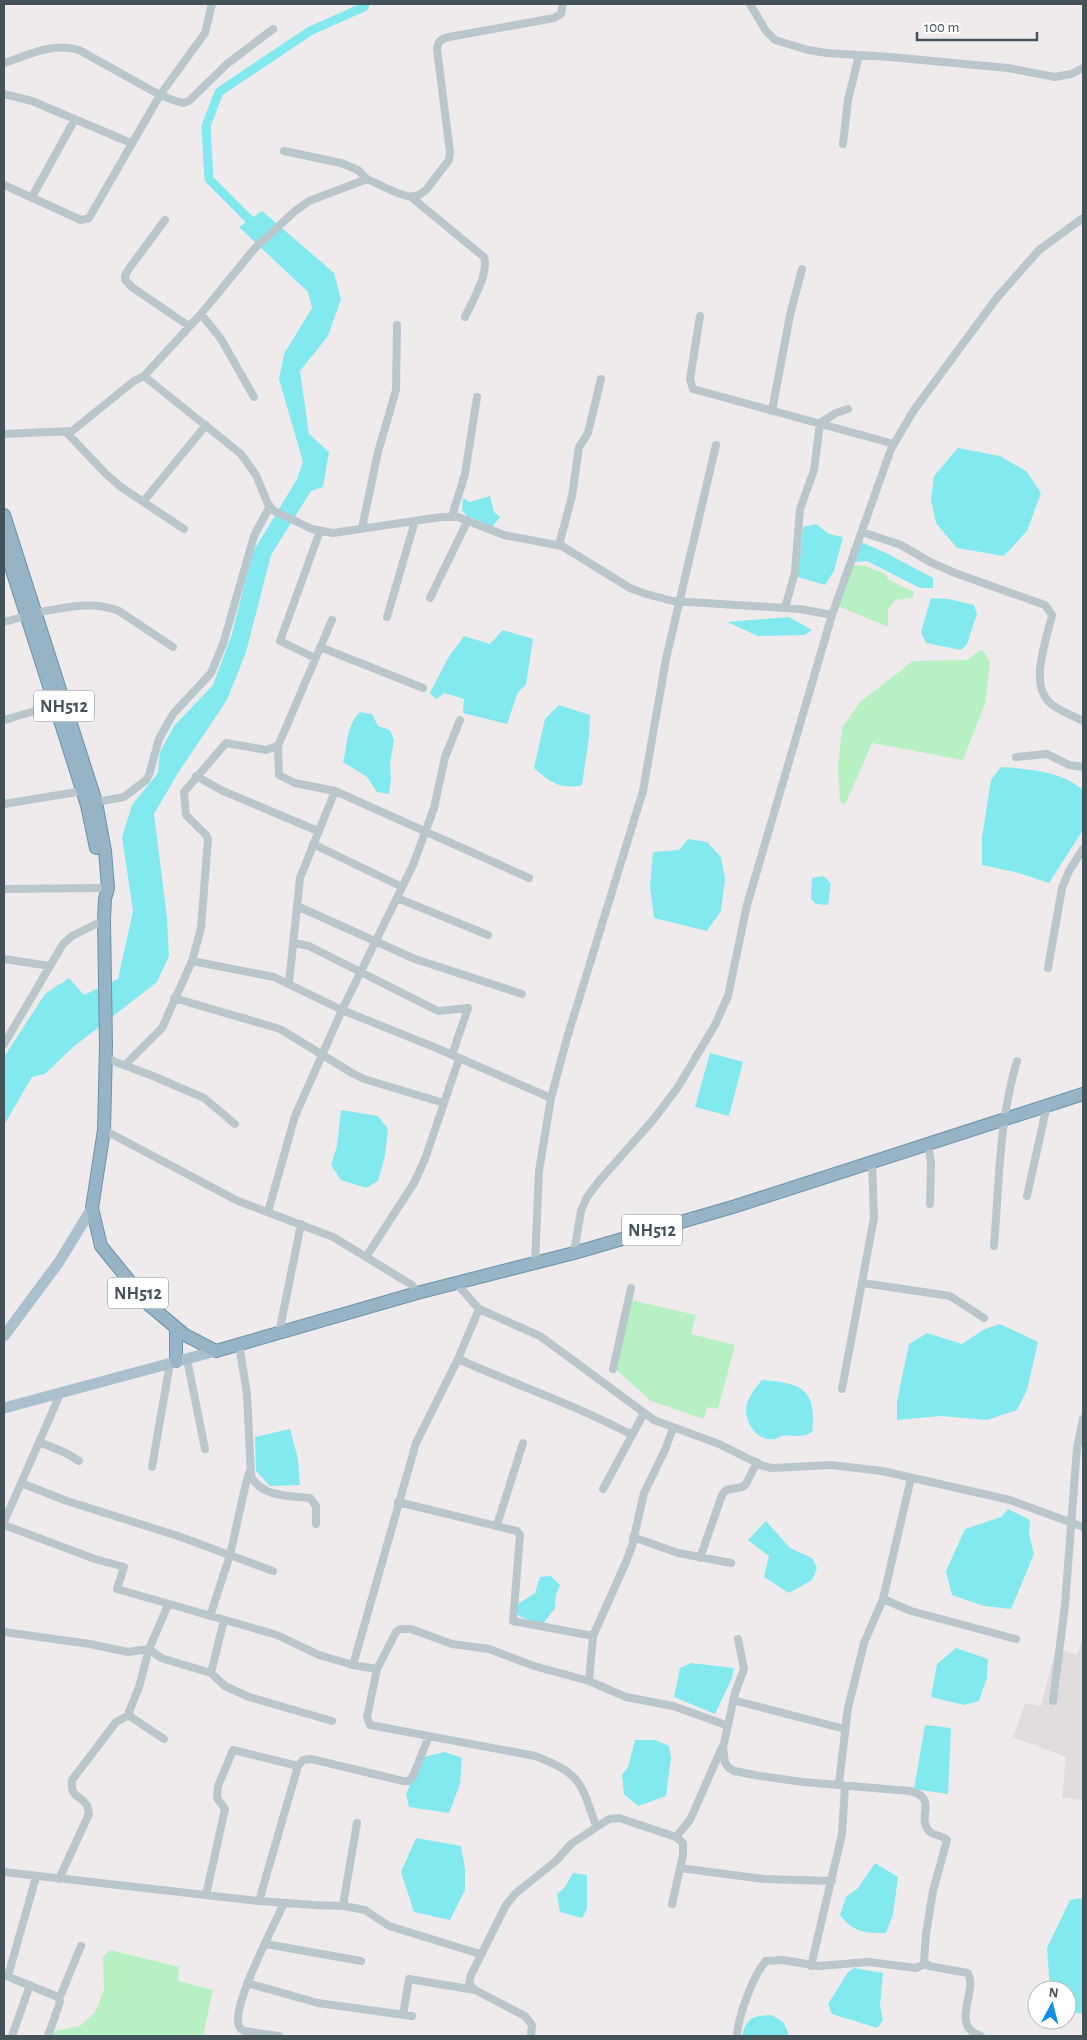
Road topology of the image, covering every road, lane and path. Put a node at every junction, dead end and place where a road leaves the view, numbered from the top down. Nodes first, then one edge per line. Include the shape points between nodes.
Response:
1 (212, 4) edge
2 (563, 4) edge
3 (752, 7) edge
4 (273, 29) dead end
5 (860, 55) junction
6 (4, 64) edge
7 (1083, 68) edge
8 (4, 94) edge
9 (160, 95) junction
10 (75, 119) junction
11 (131, 143) junction
12 (843, 144) dead end
13 (284, 151) dead end
14 (366, 179) junction
15 (4, 185) edge
16 (411, 197) junction
17 (32, 198) junction
18 (1083, 218) edge
19 (165, 220) dead end
20 (802, 269) dead end
21 (201, 314) junction
22 (700, 316) dead end
23 (465, 317) dead end
24 (397, 325) dead end
25 (189, 326) junction
26 (144, 376) junction
27 (601, 379) dead end
28 (254, 397) dead end
29 (477, 397) dead end
30 (848, 409) dead end
31 (772, 410) junction
32 (820, 424) junction
33 (206, 425) junction
34 (67, 433) junction
35 (4, 434) edge
36 (894, 444) junction
37 (716, 445) dead end
38 (143, 502) junction
39 (272, 509) junction
40 (4, 515) edge
41 (452, 516) junction
42 (468, 520) junction
43 (415, 521) junction
44 (362, 528) junction
45 (184, 529) dead end
46 (316, 530) junction
47 (862, 532) junction
48 (4, 545) edge
49 (559, 545) junction
50 (430, 598) dead end
51 (680, 602) junction
52 (785, 608) junction
53 (30, 615) junction
54 (832, 615) junction
55 (387, 617) dead end
56 (332, 620) dead end
57 (4, 622) edge
58 (172, 647) dead end
59 (320, 647) junction
60 (316, 658) junction
61 (423, 688) dead end
62 (55, 705) junction
63 (4, 720) edge
64 (460, 720) dead end
65 (1083, 721) edge
66 (278, 746) junction
67 (1016, 757) dead end
68 (1083, 767) edge
69 (196, 776) junction
70 (83, 791) junction
71 (335, 791) junction
72 (96, 802) junction
73 (4, 804) edge
74 (318, 831) junction
75 (426, 832) junction
76 (312, 844) junction
77 (1083, 850) edge
78 (528, 878) dead end
79 (402, 887) junction
80 (4, 889) edge
81 (103, 894) junction
82 (397, 898) junction
83 (297, 906) junction
84 (104, 920) junction
85 (488, 935) dead end
86 (294, 943) junction
87 (376, 943) junction
88 (4, 959) edge
89 (192, 961) junction
90 (50, 966) junction
91 (1048, 968) dead end
92 (361, 972) junction
93 (289, 983) junction
94 (522, 994) dead end
95 (174, 998) junction
96 (342, 1010) junction
97 (4, 1044) edge
98 (105, 1052) junction
99 (322, 1055) junction
100 (456, 1057) junction
101 (1017, 1061) dead end
102 (125, 1065) junction
103 (1083, 1094) edge
104 (550, 1098) junction
105 (444, 1103) junction
106 (1047, 1105) junction
107 (1005, 1119) junction
108 (235, 1124) dead end
109 (104, 1130) junction
110 (928, 1144) junction
111 (872, 1162) junction
112 (1027, 1196) dead end
113 (930, 1204) dead end
114 (92, 1208) junction
115 (268, 1212) junction
116 (302, 1224) junction
117 (994, 1246) dead end
118 (574, 1253) junction
119 (366, 1257) junction
120 (534, 1263) junction
121 (456, 1283) junction
122 (863, 1283) junction
123 (631, 1288) dead end
124 (417, 1293) junction
125 (479, 1309) junction
126 (984, 1318) dead end
127 (176, 1328) junction
128 (279, 1333) junction
129 (4, 1336) edge
130 (239, 1344) junction
131 (216, 1351) junction
132 (458, 1359) junction
133 (178, 1361) junction
134 (613, 1369) dead end
135 (842, 1389) dead end
136 (61, 1392) junction
137 (4, 1408) edge
138 (644, 1413) junction
139 (1083, 1419) edge
140 (673, 1428) junction
141 (632, 1435) junction
142 (39, 1442) junction
143 (523, 1444) dead end
144 (204, 1449) dead end
145 (79, 1461) dead end
146 (757, 1462) junction
147 (152, 1466) dead end
148 (250, 1471) junction
149 (911, 1478) junction
150 (20, 1482) junction
151 (603, 1489) dead end
152 (398, 1502) junction
153 (1071, 1522) junction
154 (4, 1524) edge
155 (316, 1524) dead end
156 (497, 1525) junction
157 (1083, 1527) edge
158 (634, 1537) junction
159 (230, 1555) junction
160 (700, 1558) junction
161 (731, 1563) dead end
162 (273, 1571) dead end
163 (883, 1599) junction
164 (168, 1604) junction
165 (210, 1616) junction
166 (224, 1620) junction
167 (4, 1635) edge
168 (593, 1636) junction
169 (738, 1639) dead end
170 (1016, 1639) dead end
171 (149, 1649) junction
172 (354, 1665) junction
173 (378, 1669) junction
174 (211, 1673) junction
175 (589, 1681) junction
176 (733, 1700) junction
177 (1053, 1701) dead end
178 (848, 1708) junction
179 (129, 1715) junction
180 (332, 1721) dead end
181 (726, 1725) junction
182 (429, 1736) junction
183 (164, 1739) dead end
184 (724, 1743) junction
185 (298, 1766) junction
186 (845, 1786) junction
187 (358, 1823) dead end
188 (596, 1826) junction
189 (676, 1837) junction
190 (680, 1868) junction
191 (4, 1872) edge
192 (36, 1877) junction
193 (59, 1879) junction
194 (832, 1881) junction
195 (206, 1895) junction
196 (259, 1901) junction
197 (284, 1903) junction
198 (672, 1904) dead end
199 (344, 1906) junction
200 (266, 1944) junction
201 (81, 1946) dead end
202 (480, 1954) junction
203 (361, 1961) dead end
204 (925, 1964) junction
205 (811, 1966) junction
206 (6, 1975) edge
207 (248, 1983) junction
208 (30, 1985) junction
209 (475, 1990) junction
210 (60, 1999) junction
211 (403, 2015) junction
212 (412, 2016) dead end
213 (12, 2036) edge
214 (48, 2036) edge
215 (278, 2036) edge
216 (531, 2036) edge
217 (737, 2036) edge
218 (980, 2036) edge

1 - 9 street via 205,32
2 - 16 street via 561,14 554,18 449,37 438,43 449,160 426,190
3 - 5 street via 775,40 808,50
4 - 9 street via 227,64 189,101 176,101
5 - 7 street via 1008,68 1055,77
5 - 12 street via 848,100
6 - 9 street via 52,48 71,47
8 - 10 street via 32,101
9 - 11 street
10 - 11 street
10 - 17 street
11 - 17 street via 89,218 81,220
13 - 14 street via 341,162 358,170
14 - 16 street
14 - 21 street via 309,201 294,212 255,248
15 - 17 street
16 - 23 street via 484,257 483,274
18 - 36 street via 1040,250 996,298 914,410
19 - 25 street via 128,270 125,280
20 - 31 street
21 - 25 street
21 - 28 street via 221,339
22 - 31 street via 690,379 693,389
24 - 44 street via 396,390 378,452
25 - 26 street
26 - 33 street
26 - 34 street
27 - 49 street via 588,433 579,447 574,486
29 - 41 street via 465,474
30 - 32 street
31 - 32 street
32 - 36 street
32 - 52 street via 814,470 800,509 795,572
33 - 38 street
33 - 39 street via 241,454 261,484
34 - 35 street
34 - 38 street via 106,474
36 - 47 street
37 - 51 street
38 - 45 street
39 - 46 street
39 - 72 street via 254,536 223,644 211,673 178,707 161,734 146,780 124,796
40 - 53 highway, NH512
41 - 42 street
41 - 43 street
42 - 49 street via 504,534
42 - 50 street
43 - 44 street
43 - 55 street
44 - 46 street via 333,533
46 - 60 street via 280,641
47 - 54 street
47 - 65 street via 901,545 954,573 1045,605 1052,615 1041,663 1041,688 1051,704
48 - 53 highway, NH512
49 - 51 street via 630,588
51 - 52 street
51 - 104 street via 666,659 643,791
52 - 54 street
53 - 57 street
53 - 58 street via 78,606 110,608
53 - 62 highway, NH512
53 - 72 highway, NH512
54 - 118 street via 747,905 728,996 715,1025 678,1087 587,1197 581,1211
56 - 59 street
59 - 60 street
59 - 61 street
60 - 66 street
62 - 63 street
62 - 70 highway, NH512
64 - 75 street via 445,757
66 - 69 street via 266,750 226,742
66 - 71 street via 279,775 295,783
67 - 68 street via 1047,754
69 - 74 street via 223,791
69 - 89 street via 184,792 185,811 206,835 207,846 201,928
70 - 73 street
70 - 81 highway, NH512
71 - 74 street
71 - 75 street
72 - 81 highway, NH512 via 108,888
74 - 76 street
75 - 78 street
75 - 79 street
76 - 79 street
76 - 83 street via 300,878
77 - 91 street via 1062,888
79 - 82 street
80 - 81 street
81 - 84 highway, NH512
82 - 85 street
82 - 87 street
83 - 86 street
83 - 87 street
84 - 90 street via 72,936 63,944
84 - 98 highway, NH512
86 - 92 street via 309,946
86 - 93 street
87 - 92 street
87 - 94 street
88 - 90 street
89 - 93 street via 274,977
89 - 95 street
90 - 97 street
92 - 96 street
92 - 100 street via 438,1011 468,1008
93 - 96 street
95 - 99 street via 280,1029
95 - 102 street via 157,1035
96 - 99 street
96 - 100 street
98 - 102 street
98 - 109 highway, NH512
99 - 105 street via 364,1079
99 - 115 street via 295,1116
100 - 104 street
100 - 105 street
101 - 107 street
102 - 108 street via 204,1098
103 - 106 highway, NH512
104 - 120 street via 539,1171
105 - 119 street via 414,1182
106 - 107 highway, NH512
106 - 112 street
107 - 110 highway, NH512
107 - 117 street
109 - 114 highway, NH512
109 - 115 street via 238,1201
110 - 111 highway, NH512
110 - 113 street
111 - 118 highway, NH512
111 - 122 street via 874,1218
114 - 127 highway, NH512 via 101,1246 149,1305
114 - 129 main road, NH512 via 59,1262
115 - 116 street
116 - 119 street via 333,1237
116 - 128 street
118 - 120 highway, NH512
119 - 124 street via 412,1285
120 - 121 highway, NH512
121 - 124 highway, NH512
121 - 125 street
122 - 126 street via 950,1296
122 - 135 street
123 - 134 street
124 - 128 highway, NH512
125 - 132 street
125 - 138 street via 540,1336
127 - 131 highway, NH512
127 - 133 highway
128 - 130 highway, NH512
130 - 131 highway, NH512
130 - 148 street via 247,1394
131 - 133 main road
132 - 141 street via 595,1415
132 - 152 street via 416,1443
133 - 136 main road
133 - 144 street
133 - 147 street
136 - 137 main road
136 - 142 street
138 - 140 street
138 - 141 street
139 - 153 street via 1077,1448
140 - 146 street
140 - 158 street via 644,1493
141 - 151 street
142 - 145 street
142 - 150 street
143 - 156 street
146 - 149 street via 772,1468 830,1465
146 - 160 street via 746,1484 726,1490 722,1495
148 - 155 street via 253,1482 265,1490 310,1498 316,1506
148 - 159 street
149 - 153 street via 1010,1500
149 - 163 street
150 - 154 street
150 - 159 street via 66,1501
152 - 156 street
152 - 172 street
153 - 157 street
153 - 177 street via 1066,1605
154 - 164 street via 124,1567 117,1589
156 - 168 street via 517,1531 520,1536 513,1621
158 - 160 street
158 - 168 street
159 - 162 street
159 - 165 street
160 - 161 street
163 - 170 street via 911,1611
163 - 178 street via 864,1643
164 - 165 street
164 - 171 street
165 - 166 street
166 - 172 street via 277,1635 319,1655
166 - 174 street
167 - 171 street via 90,1644 128,1652
168 - 175 street
169 - 176 street via 744,1669
171 - 174 street via 161,1658
171 - 179 street
172 - 173 street
173 - 175 street via 396,1632 405,1628 457,1645 490,1649 534,1666
173 - 182 street via 368,1722 374,1726
174 - 180 street via 225,1686 249,1697
175 - 181 street via 626,1697 673,1706
176 - 178 street via 846,1729
176 - 181 street
178 - 186 street via 839,1783
179 - 183 street
179 - 193 street via 116,1722 72,1780 74,1795 87,1805 89,1814
181 - 184 street
182 - 185 street via 409,1781 311,1759 303,1760
182 - 188 street via 535,1756 556,1764 570,1772 578,1782
184 - 186 street via 725,1763 734,1772
184 - 189 street via 690,1820
185 - 195 street via 233,1750 218,1786 217,1798 225,1808
185 - 196 street
186 - 194 street via 844,1819
186 - 204 street via 919,1793 925,1801 928,1829 947,1838 933,1891
187 - 199 street
188 - 189 street via 618,1818
188 - 202 street via 516,1893 506,1905
189 - 190 street via 684,1843
190 - 194 street via 764,1879
190 - 198 street
191 - 192 street
192 - 193 street
192 - 206 street
193 - 195 street
194 - 205 street
195 - 196 street
196 - 197 street
197 - 199 street
197 - 200 street
199 - 202 street via 365,1910 389,1926
200 - 203 street
200 - 207 street
201 - 210 street
202 - 209 street via 469,1980
204 - 205 street via 916,1968 869,1962
204 - 218 street via 968,1973 966,2024 973,2034
205 - 217 street via 783,1960 766,1961 751,1986
206 - 208 street
207 - 211 street via 318,2003
207 - 215 street via 238,2018 240,2028 249,2033
208 - 210 street
208 - 213 street
209 - 211 street via 409,1980
209 - 216 street via 525,2016 532,2025
210 - 214 street
211 - 212 street

